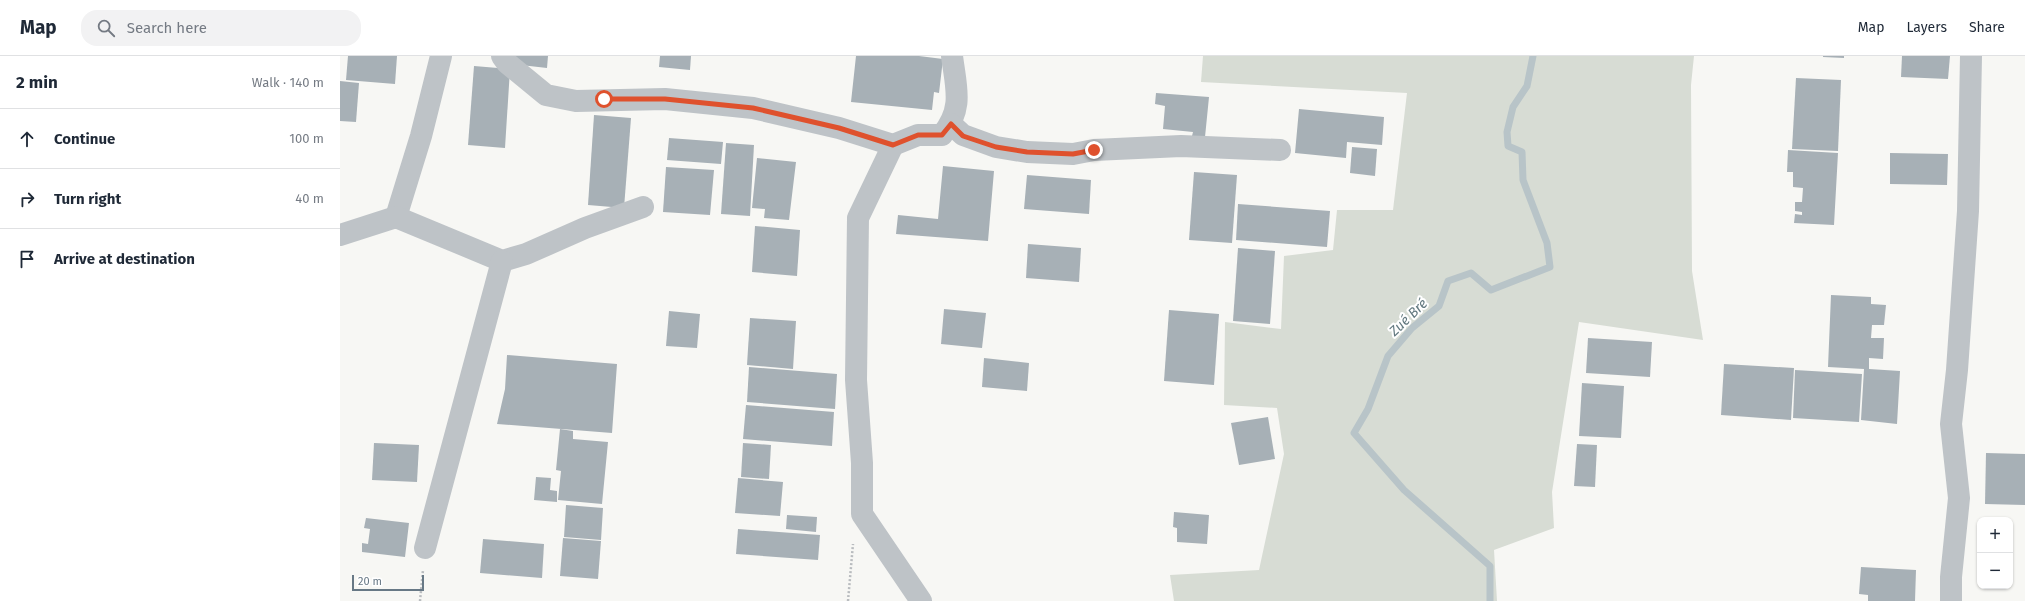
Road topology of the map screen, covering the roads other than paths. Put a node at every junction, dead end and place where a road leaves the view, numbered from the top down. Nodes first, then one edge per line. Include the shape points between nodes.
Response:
1 (441, 56) edge
2 (502, 56) edge
3 (952, 56) edge
4 (1971, 56) edge
5 (951, 124) junction
6 (893, 145) junction
7 (1280, 150) dead end
8 (643, 207) dead end
9 (396, 217) junction
10 (340, 235) edge
11 (502, 261) junction
12 (425, 548) road end
13 (921, 601) edge
14 (1951, 601) edge

1 - 9 street via 421,136
2 - 6 street via 546,95 576,101 665,99 753,108 839,128
3 - 5 street via 958,101
4 - 14 street via 1968,211 1951,424 1959,498
5 - 6 street via 942,135 918,135
5 - 7 street via 963,136 996,147 1027,152 1073,154 1094,150 1181,146
6 - 13 street via 858,218 856,380 862,463 862,514
8 - 11 street via 584,228 526,254
9 - 10 street
9 - 11 street
11 - 12 street

